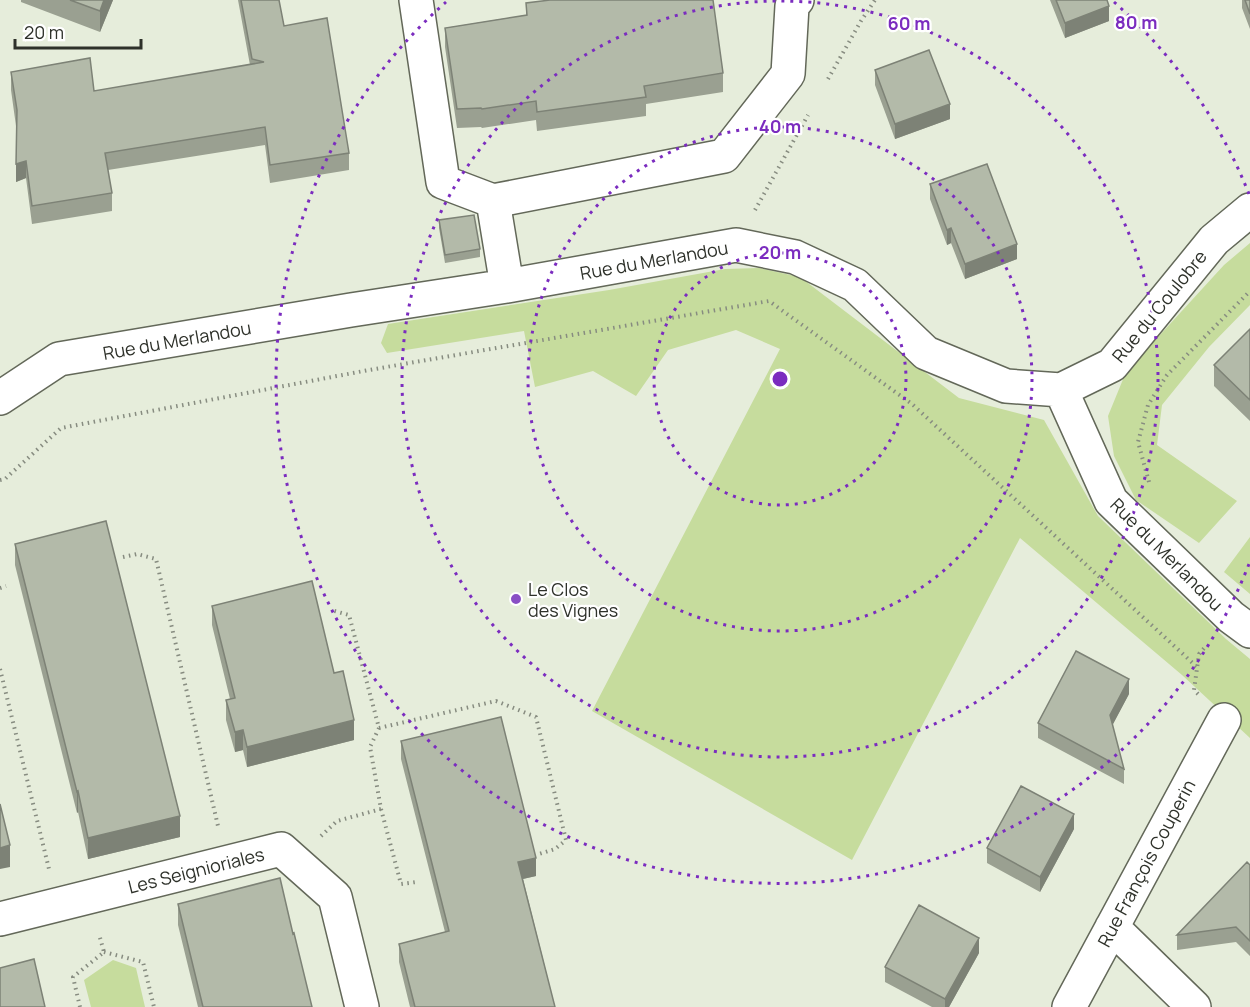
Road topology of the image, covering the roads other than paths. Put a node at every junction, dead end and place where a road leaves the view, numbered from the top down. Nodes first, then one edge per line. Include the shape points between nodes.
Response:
1 (416, 0) edge
2 (797, 0) edge
3 (493, 201) junction
4 (1250, 210) edge
5 (507, 286) junction
6 (1061, 390) junction
7 (0, 398) edge
8 (1241, 624) edge
9 (1224, 720) road end
10 (0, 919) edge
11 (1112, 927) junction
12 (362, 1007) edge
13 (1069, 1007) edge
14 (1194, 1007) edge

1 - 3 street via 443,182
2 - 3 street via 792,6 788,74 724,156
3 - 5 street
4 - 6 street, Rue du Coulobre via 1214,240 1112,365
5 - 6 street, Rue du Merlandou via 736,245 795,257 855,285 926,353 1006,386
5 - 7 street, Rue du Merlandou via 59,359
6 - 8 street, Rue du Merlandou via 1111,501
9 - 11 street, Rue François Couperin
10 - 12 street, Les Seignioriales via 281,849 335,897
11 - 13 street, Rue François Couperin
11 - 14 street

